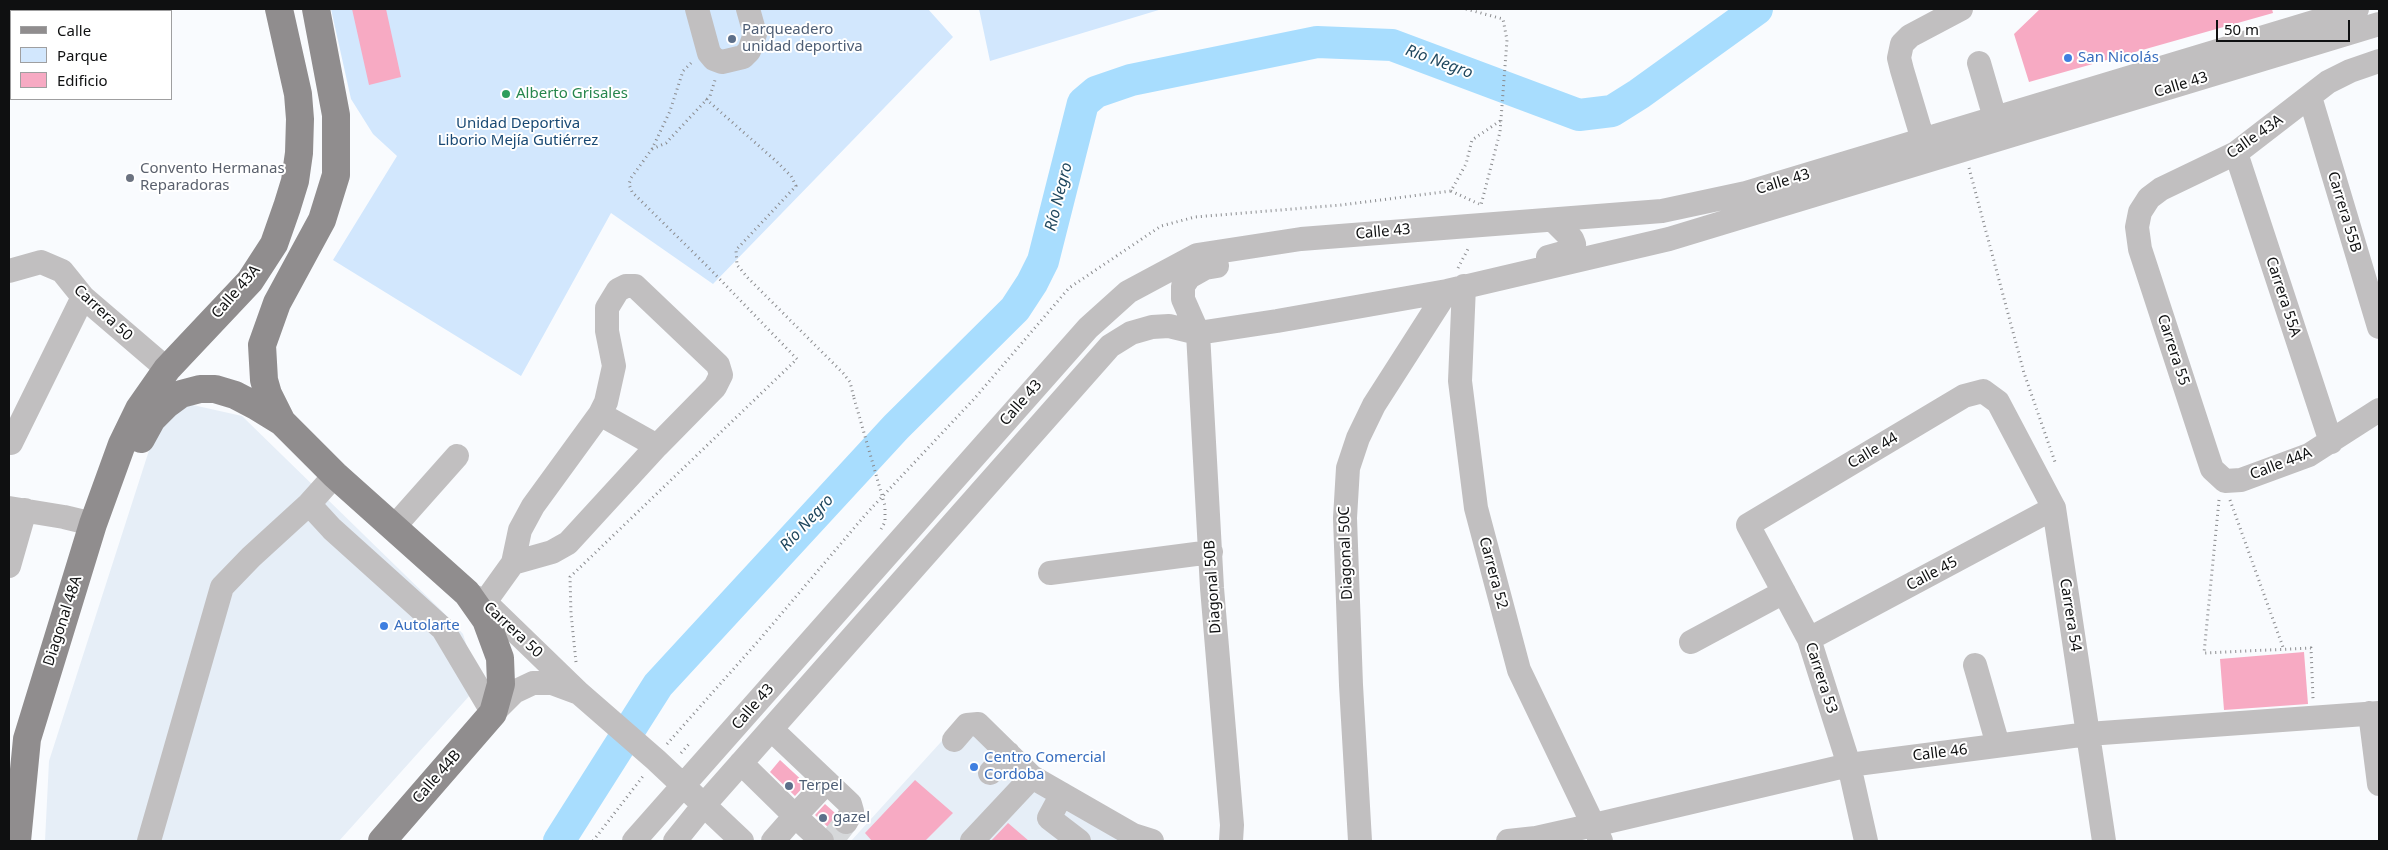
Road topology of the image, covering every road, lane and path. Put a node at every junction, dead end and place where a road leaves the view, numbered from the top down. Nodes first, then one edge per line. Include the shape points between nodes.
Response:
1 (279, 9) edge
2 (316, 9) edge
3 (697, 9) edge
4 (748, 9) edge
5 (1466, 9) edge
6 (1961, 9) edge
7 (2348, 10) edge
8 (2304, 17) edge
9 (2379, 24) edge
10 (707, 46) junction
11 (2379, 61) edge
12 (1979, 64) dead end
13 (716, 77) dead end
14 (2310, 97) junction
15 (706, 100) junction
16 (1995, 118) junction
17 (1923, 140) junction
18 (652, 149) junction
19 (1965, 150) junction
20 (2236, 152) junction
21 (1553, 220) junction
22 (1476, 226) junction
23 (1394, 230) junction
24 (2140, 249) joint
25 (9, 271) edge
26 (1494, 279) junction
27 (1455, 289) junction
28 (83, 298) junction
29 (2379, 327) edge
30 (1198, 333) junction
31 (167, 369) junction
32 (1998, 402) joint
33 (139, 409) joint
34 (600, 414) junction
35 (2373, 415) edge
36 (282, 422) junction
37 (2331, 442) junction
38 (11, 443) dead end
39 (657, 446) junction
40 (458, 456) dead end
41 (2056, 466) dead end
42 (335, 475) junction
43 (2225, 482) junction
44 (309, 504) junction
45 (885, 506) dead end
46 (2054, 508) junction
47 (17, 509) edge
48 (93, 524) junction
49 (1748, 525) joint
50 (393, 528) junction
51 (1211, 552) junction
52 (83, 559) junction
53 (513, 563) junction
54 (9, 566) edge
55 (1050, 573) dead end
56 (1784, 592) junction
57 (476, 598) junction
58 (1809, 639) junction
59 (1691, 642) dead end
60 (2284, 650) junction
61 (1975, 665) dead end
62 (586, 698) junction
63 (493, 713) junction
64 (2375, 713) edge
65 (2314, 717) junction
66 (771, 729) junction
67 (2088, 734) junction
68 (954, 740) dead end
69 (1998, 745) junction
70 (1008, 754) junction
71 (741, 764) junction
72 (1849, 765) junction
73 (990, 773) dead end
74 (1032, 777) junction
75 (827, 782) junction
76 (2379, 784) edge
77 (683, 786) junction
78 (1062, 794) junction
79 (704, 805) junction
80 (795, 816) junction
81 (1106, 818) junction
82 (846, 822) tunnel mouth
83 (1598, 833) edge
84 (1137, 839) edge
85 (17, 841) edge
86 (149, 841) edge
87 (382, 841) edge
88 (634, 841) edge
89 (675, 841) edge
90 (742, 841) edge
91 (773, 841) edge
92 (822, 841) edge
93 (972, 841) edge
94 (1079, 841) edge
95 (1088, 841) edge
96 (1231, 841) edge
97 (1360, 841) edge
98 (1508, 841) edge
99 (1866, 841) edge
100 (2104, 841) edge

1 - 31 main road, Calle 43A via 298,94 299,153 295,182 274,244 250,281
2 - 36 main road via 336,116 336,175 322,220 276,303 262,345 264,380
3 - 10 street
4 - 10 street via 754,34 749,51 743,57 722,62 714,59
5 - 22 path via 1503,19 1506,48 1500,121
6 - 17 street via 1910,36 1902,44 1900,64
7 - 8 street, Calle 43
8 - 16 street, Calle 43
9 - 19 street, Calle 43
10 - 18 path via 683,71 670,111
11 - 14 street, Calle 43A via 2328,82
12 - 16 street
13 - 15 path
14 - 20 street, Calle 43A
14 - 29 street, Carrera 55B
15 - 18 path via 666,143
15 - 45 path, bridge via 777,162 796,186 736,250 737,264 850,382
16 - 17 street, Calle 43
17 - 21 street, Calle 43 via 1746,193 1672,210
18 - 62 path via 631,178 632,192 797,359 570,577 571,614
19 - 26 street, Calle 43 via 1669,238
19 - 41 path via 2024,373
20 - 24 street, Calle 43A via 2160,189 2149,198 2140,212
20 - 37 street, Carrera 55A
21 - 22 street, Calle 43
21 - 26 street via 1572,239 1571,250 1506,268
22 - 23 street, Calle 43
22 - 27 path
23 - 30 street via 1373,242 1278,254 1205,268 1183,286 1183,299
23 - 77 street, Calle 43 via 1301,239 1197,255 1128,292 1088,328
24 - 43 street, Carrera 55 via 2212,468
25 - 28 street, Carrera 50 via 41,262 62,271
26 - 27 street, Calle 43
27 - 30 street, Calle 43
27 - 83 street, Carrera 52 via 1460,381 1476,508 1519,670
27 - 97 street, Diagonal 50C via 1374,405 1348,468 1344,518
28 - 31 street, Carrera 50
28 - 38 street
30 - 51 street, Diagonal 50B
30 - 66 street, Calle 43 via 1169,326 1152,326 1131,333 1110,346
31 - 33 main road, Calle 43A
32 - 46 street, Carrera 54
32 - 49 street, Calle 44 via 1983,391 1964,396
33 - 48 main road, Diagonal 48A via 122,444
34 - 39 street
34 - 39 street via 614,366 607,331 607,308 618,290 635,286 718,365 721,375 715,387
34 - 53 street via 533,506 520,530
35 - 37 street, Calle 44A
36 - 42 main road, Carrera 50
36 - 52 main road via 235,395 215,389 181,394 152,419 109,523
37 - 43 street, Calle 44A via 2300,458 2241,480
39 - 53 street via 568,543 552,552
40 - 50 street
42 - 44 street
42 - 50 main road, Carrera 50
43 - 60 path
43 - 60 path via 2216,507 2204,653
44 - 63 street via 332,529 443,629
44 - 86 street via 222,587
46 - 58 street, Calle 45
46 - 67 street, Carrera 54
47 - 48 street
47 - 54 street
48 - 52 main road, Diagonal 48A
49 - 56 street, Carrera 53
50 - 57 main road, Carrera 50
51 - 55 street
51 - 96 street, Diagonal 50B
52 - 85 main road, Diagonal 48A via 27,738
53 - 57 street
56 - 58 street, Carrera 53
56 - 59 street
57 - 62 street, Carrera 50
57 - 63 main road, Calle 44B via 500,658 500,684
58 - 72 street, Carrera 53
60 - 65 path via 2311,648
61 - 69 street
62 - 63 street, Calle 44B via 552,683 533,683 514,692
62 - 77 street, Carrera 50
63 - 87 main road, Calle 44B
64 - 65 street, Calle 46
64 - 76 street
65 - 67 street, Calle 46
66 - 71 street, Calle 43
66 - 75 street
67 - 69 street, Calle 46
67 - 100 street, Carrera 54
68 - 70 street via 967,725 978,724
69 - 72 street, Calle 46
70 - 73 street
70 - 74 street
71 - 79 street, Calle 43
71 - 80 street
72 - 83 street, Calle 46
72 - 99 street, Carrera 53
74 - 78 street
74 - 93 street
75 - 80 street
75 - 82 street via 850,804 852,811
77 - 79 street, Carrera 50
77 - 88 street, Calle 43
78 - 81 street
78 - 94 street via 1049,818
79 - 89 street, Calle 43
79 - 90 street, Carrera 50
80 - 91 street
80 - 92 street
81 - 84 street
81 - 95 street
83 - 98 street, Calle 46

